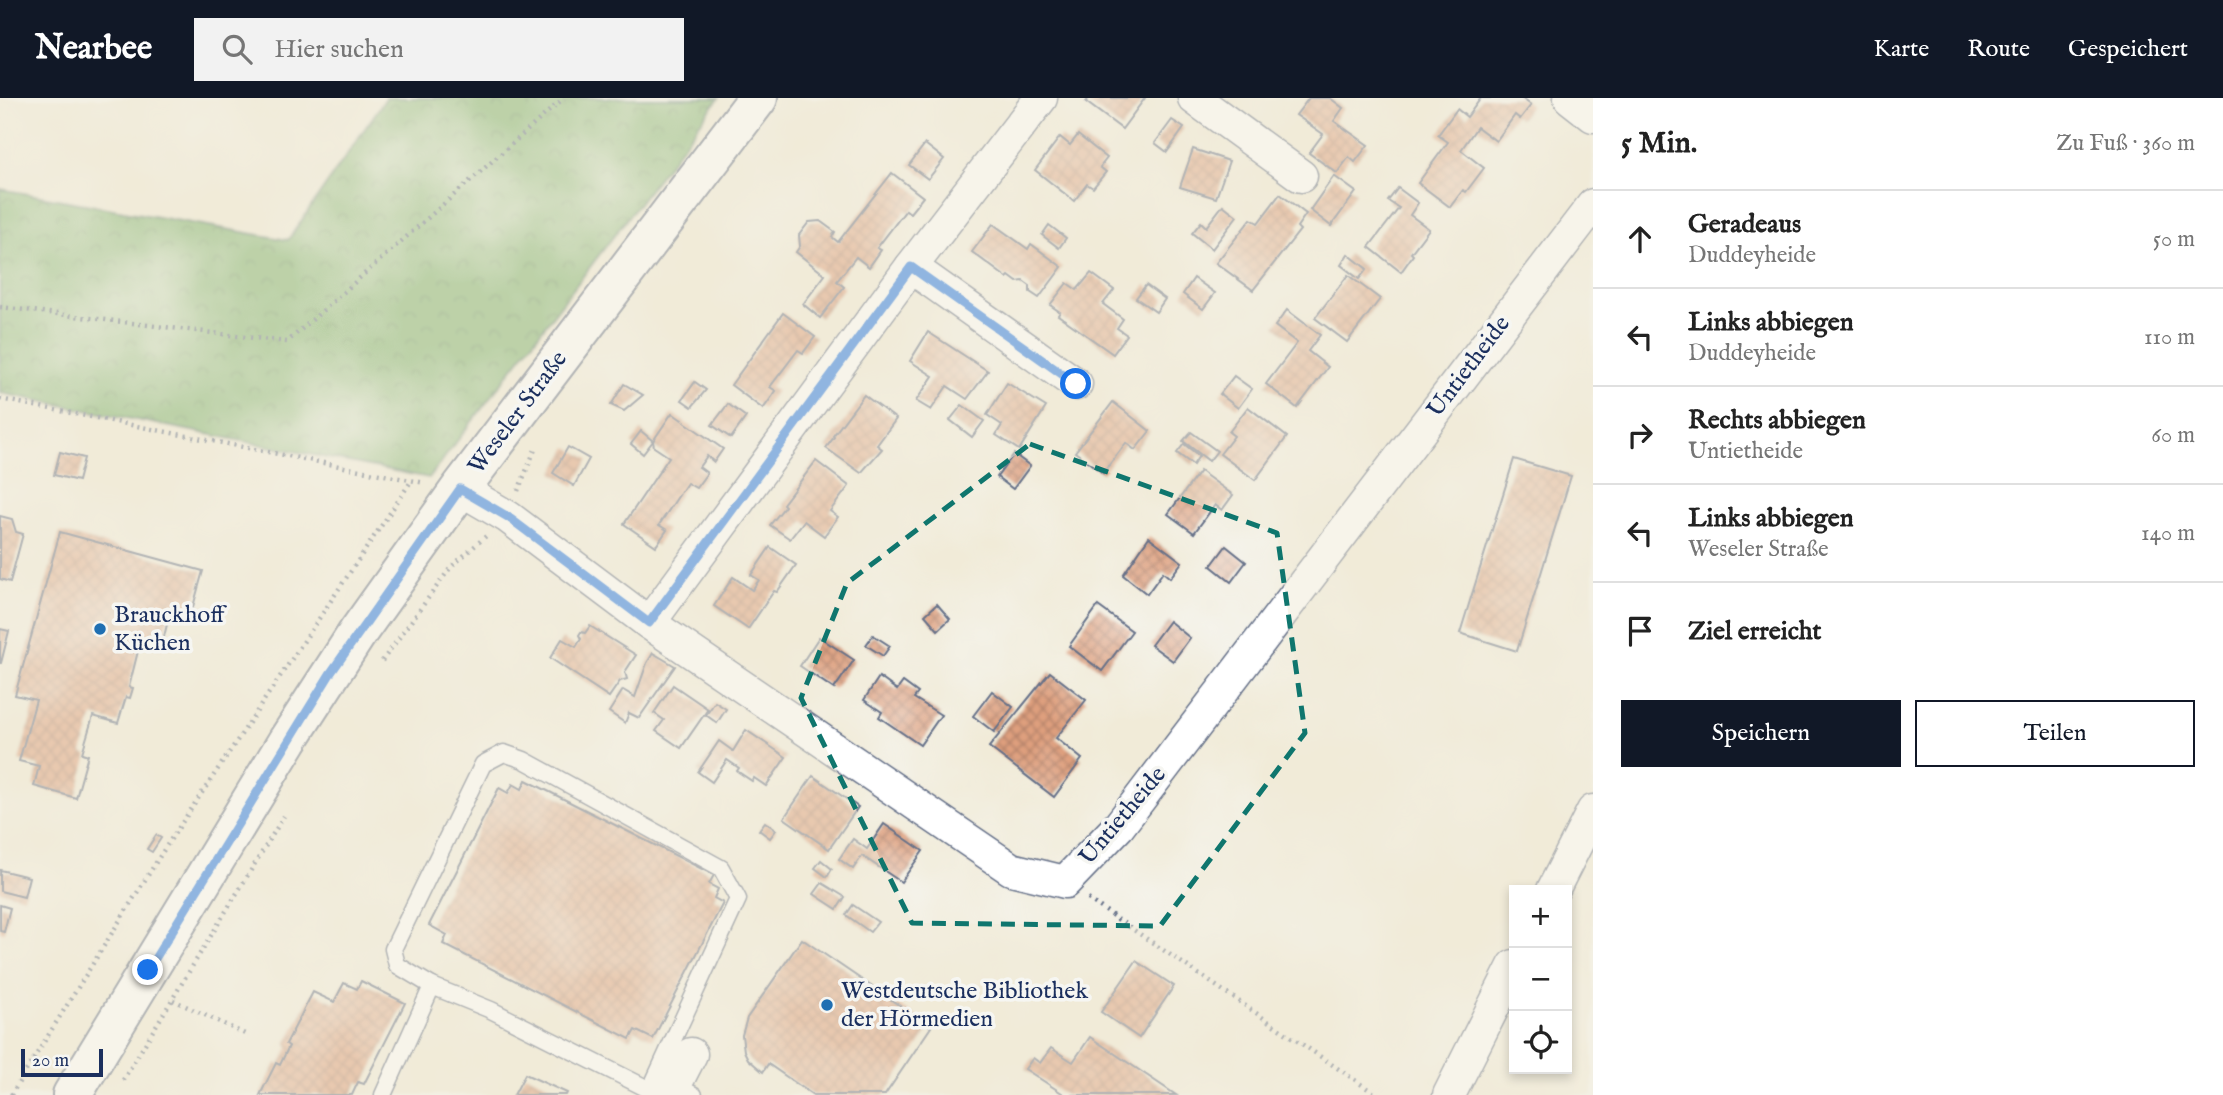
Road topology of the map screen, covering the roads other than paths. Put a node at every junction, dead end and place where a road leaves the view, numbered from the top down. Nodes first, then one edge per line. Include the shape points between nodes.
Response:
1 (758, 98) edge
2 (1041, 98) edge
3 (1194, 98) edge
4 (1570, 98) edge
5 (1593, 116) edge
6 (1301, 176) dead end
7 (1593, 205) edge
8 (911, 267) junction
9 (1076, 384) dead end
10 (460, 489) junction
11 (649, 623) junction
12 (1593, 811) edge
13 (1556, 885) edge
14 (1509, 976) edge
15 (432, 986) junction
16 (691, 1054) dead end
17 (670, 1092) edge
18 (72, 1095) edge
19 (383, 1095) edge
20 (1449, 1095) edge

1 - 10 main road, Weseler Straße
2 - 8 street
3 - 6 street
4 - 5 street
7 - 11 street, Untietheide via 1119,826 1065,882 1012,869
8 - 9 street
8 - 11 street
10 - 11 street, Untietheide via 508,517
10 - 18 main road, Weseler Straße via 330,674
12 - 13 street
14 - 20 street
15 - 17 lane
15 - 17 lane via 397,965 393,949 482,764 504,753 524,760 721,869 738,899
15 - 19 lane
16 - 17 street

